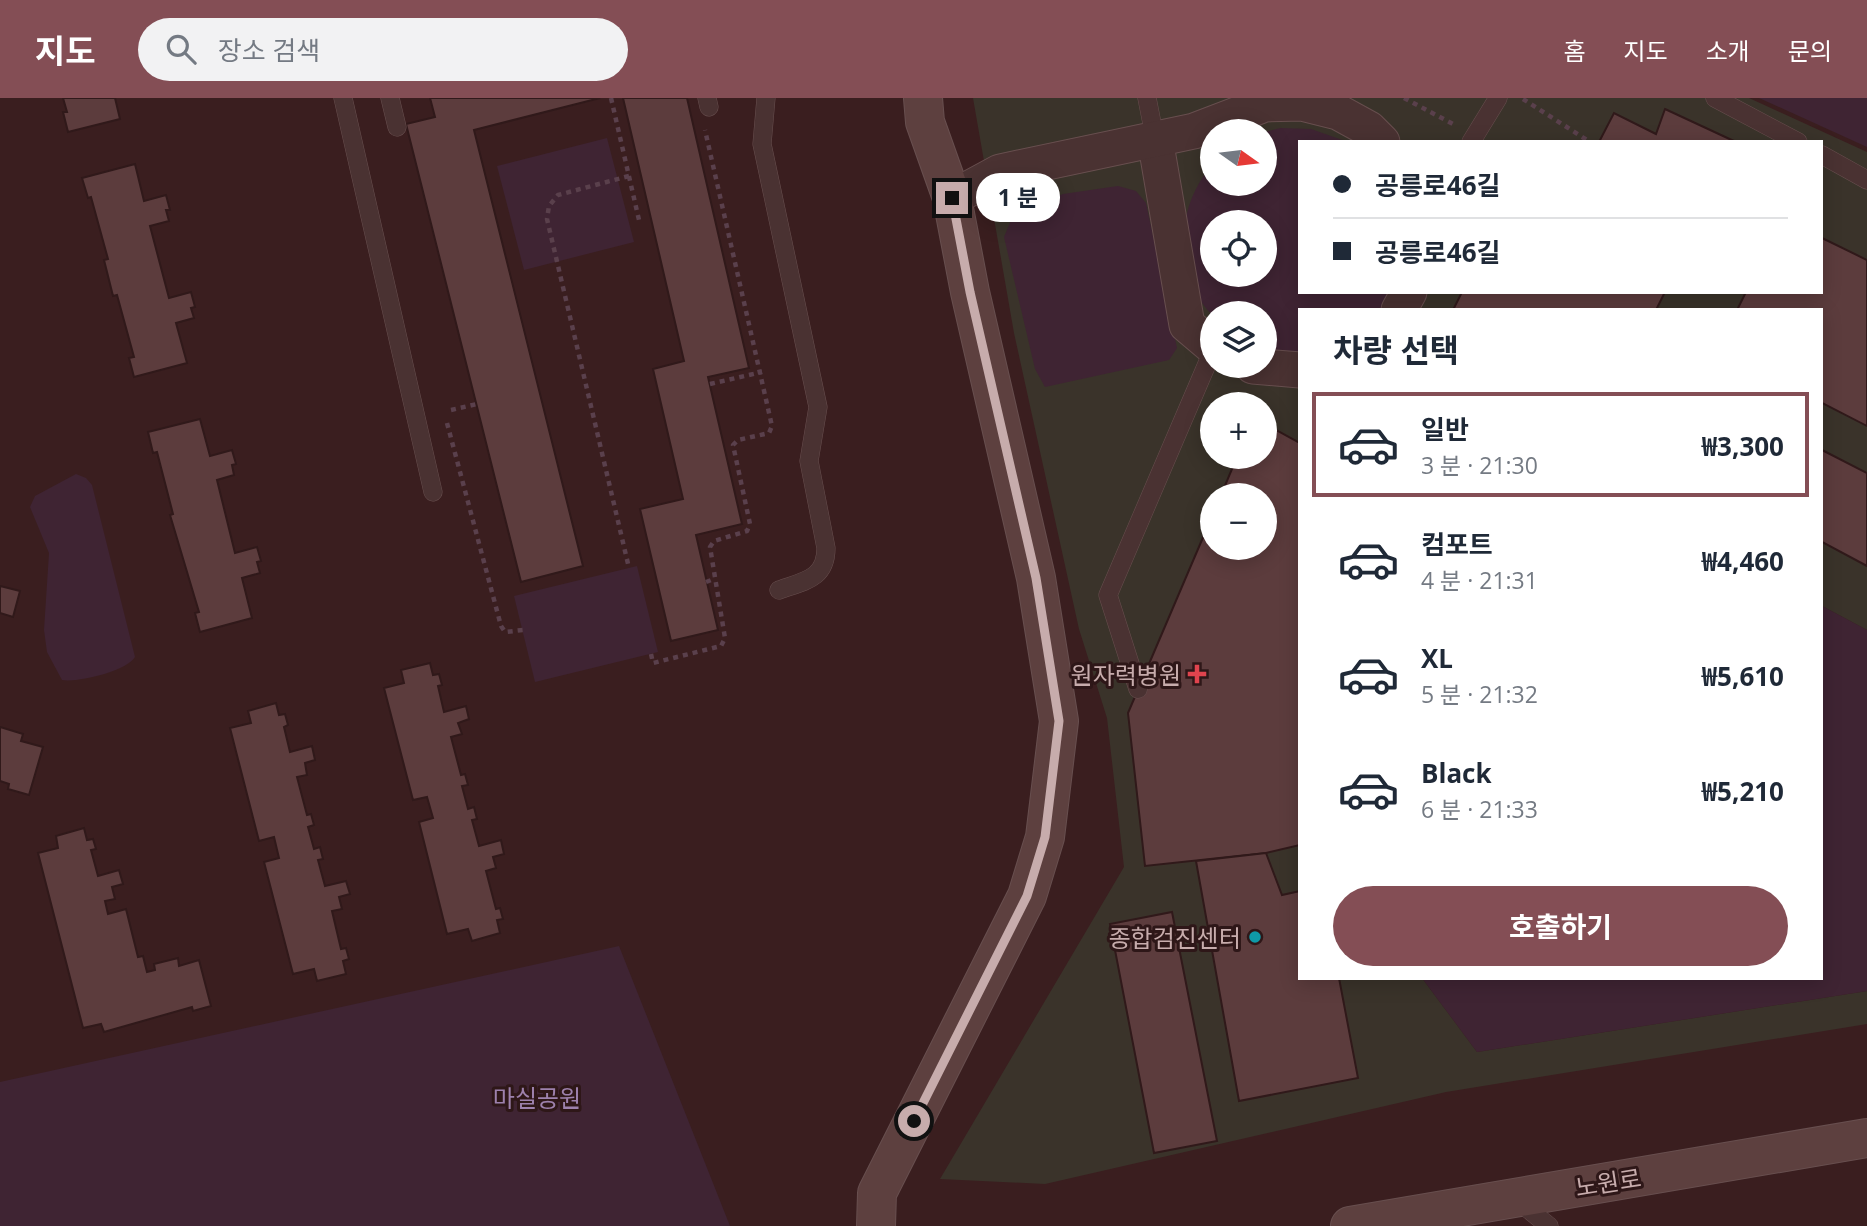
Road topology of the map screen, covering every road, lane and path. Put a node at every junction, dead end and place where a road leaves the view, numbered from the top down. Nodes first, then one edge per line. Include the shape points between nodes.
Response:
1 (343, 98) edge
2 (390, 98) edge
3 (611, 98) edge
4 (766, 98) edge
5 (923, 98) edge
6 (1147, 98) edge
7 (1404, 98) edge
8 (1498, 98) edge
9 (1522, 98) edge
10 (1715, 98) edge
11 (707, 110) edge
12 (397, 127) dead end
13 (1155, 139) junction
14 (1473, 139) edge
15 (1380, 140) edge
16 (1587, 140) edge
17 (1794, 140) edge
18 (1823, 156) edge
19 (629, 176) junction
20 (1867, 180) edge
21 (952, 198) junction
22 (639, 220) dead end
23 (1200, 337) edge
24 (1277, 368) edge
25 (1298, 370) edge
26 (762, 372) junction
27 (1201, 378) edge
28 (710, 384) dead end
29 (477, 404) dead end
30 (451, 410) dead end
31 (447, 423) dead end
32 (433, 492) dead end
33 (629, 568) dead end
34 (714, 579) junction
35 (706, 582) dead end
36 (779, 590) dead end
37 (523, 629) dead end
38 (651, 654) dead end
39 (1139, 689) dead end
40 (1867, 1138) edge
41 (1515, 1198) junction
42 (876, 1226) edge
43 (1350, 1226) edge
44 (1549, 1226) edge

1 - 32 lane
2 - 12 lane
3 - 19 path
4 - 36 lane via 762,144 818,407 809,461 826,561 817,576
5 - 21 street via 925,122
6 - 13 lane
7 - 14 path
8 - 14 lane
9 - 16 path
10 - 17 lane
11 - 26 path
13 - 15 street via 1194,131 1265,104 1302,103 1338,111
13 - 21 street via 1000,172
13 - 23 street via 1187,325
18 - 20 lane
19 - 22 path
19 - 33 path via 558,195 549,206 547,219
21 - 42 street via 1036,578 1059,721 1045,837 1027,896 877,1193
24 - 25 street
26 - 28 path
26 - 34 path via 772,426 769,433 733,445 750,524 747,531 714,541 709,557
27 - 39 lane via 1108,595
29 - 30 path
31 - 37 path via 501,626 512,633
34 - 35 path
34 - 38 path via 726,630 721,646 653,663
40 - 41 street, 노원로
41 - 43 street, 노원로
41 - 44 lane

